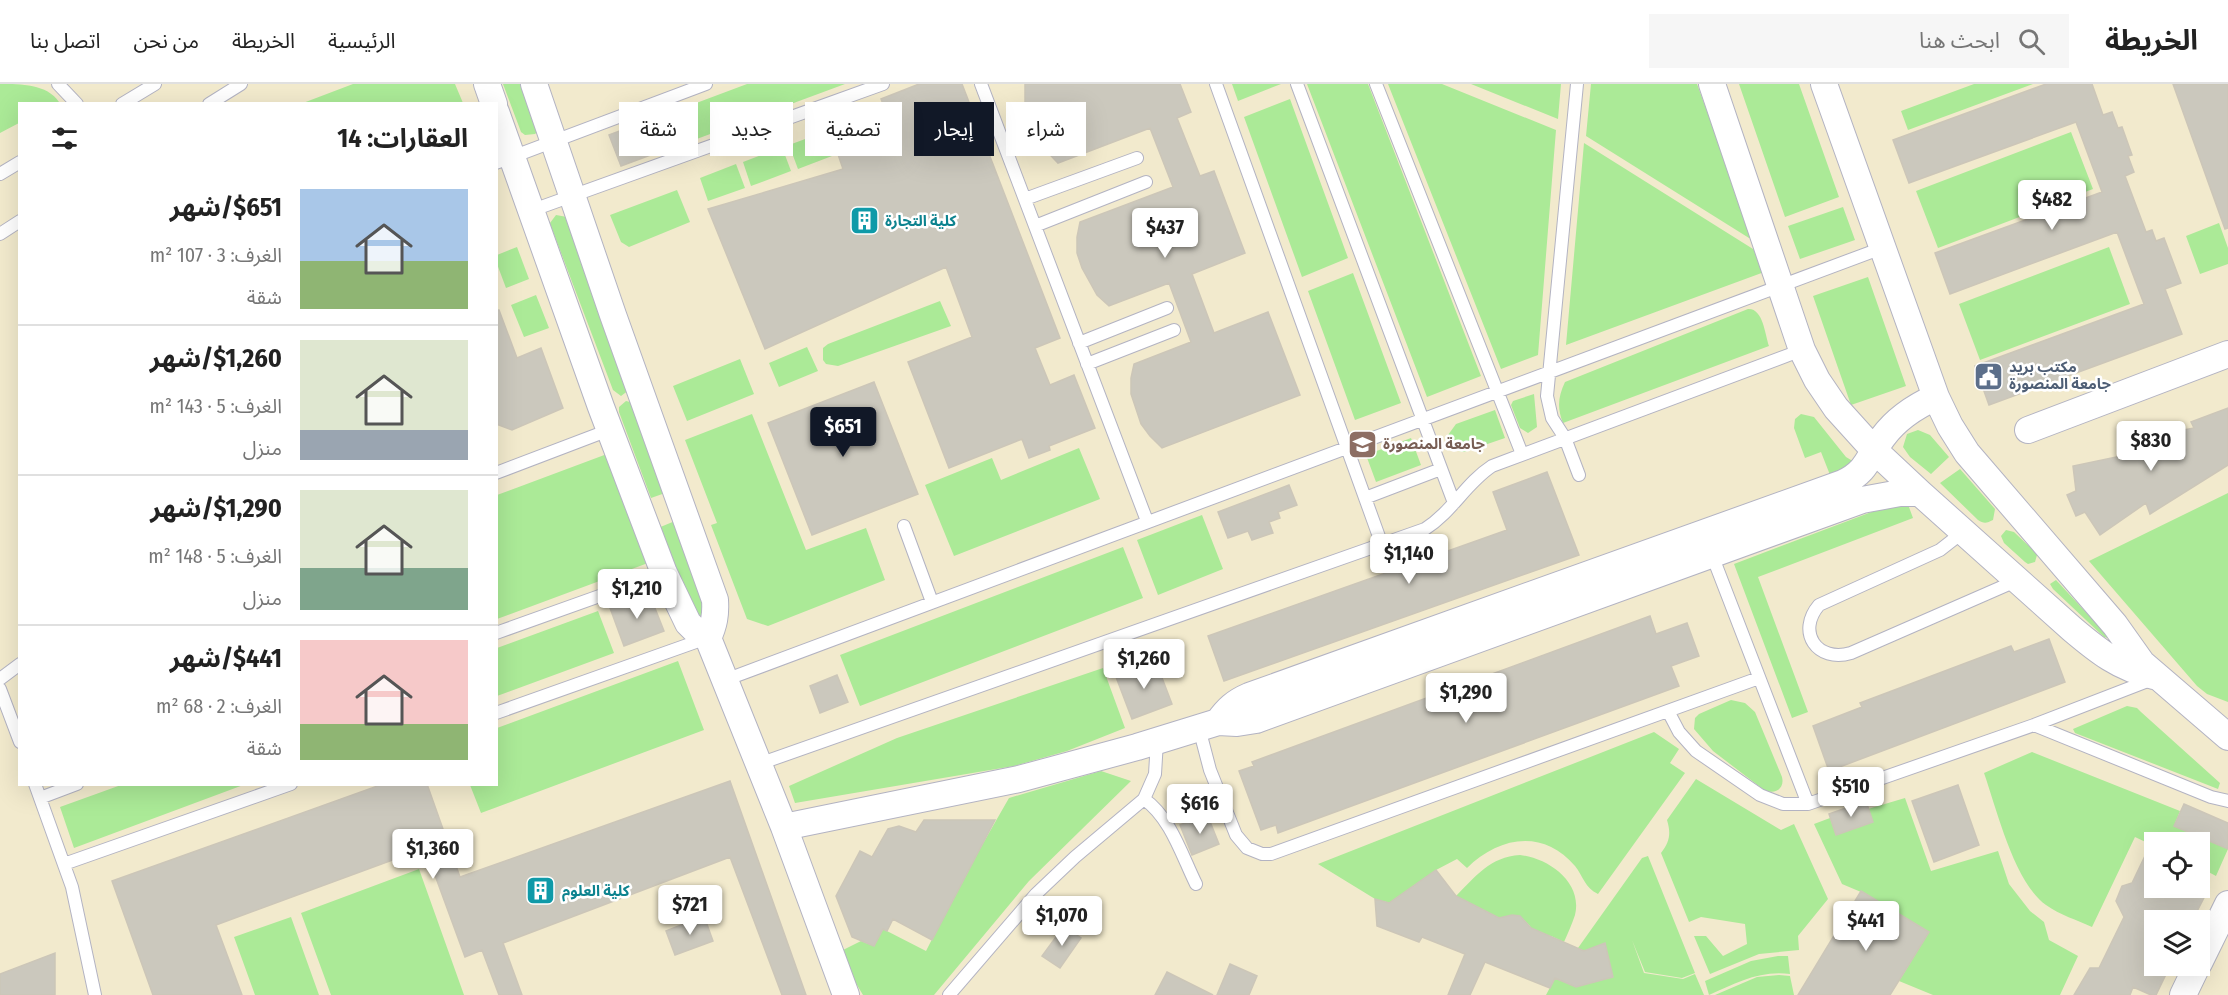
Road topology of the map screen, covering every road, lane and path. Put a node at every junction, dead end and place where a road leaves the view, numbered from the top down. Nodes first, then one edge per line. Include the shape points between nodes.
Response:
1 (58, 84) edge
2 (155, 84) edge
3 (241, 84) edge
4 (487, 84) edge
5 (534, 84) edge
6 (706, 84) edge
7 (883, 84) edge
8 (981, 84) edge
9 (1216, 84) edge
10 (1297, 84) edge
11 (1376, 84) edge
12 (1577, 84) edge
13 (1712, 84) edge
14 (1824, 84) edge
15 (75, 102) edge
16 (125, 102) edge
17 (212, 102) edge
18 (493, 102) edge
19 (498, 124) edge
20 (555, 141) junction
21 (1137, 158) dead end
22 (504, 160) edge
23 (18, 163) edge
24 (0, 174) edge
25 (1146, 182) dead end
26 (573, 195) junction
27 (1025, 199) junction
28 (530, 211) junction
29 (18, 222) edge
30 (1035, 226) junction
31 (0, 234) edge
32 (1882, 248) junction
33 (1781, 287) junction
34 (1167, 308) dead end
35 (1174, 330) dead end
36 (1079, 342) junction
37 (1802, 350) junction
38 (2228, 354) edge
39 (1087, 364) junction
40 (1550, 373) junction
41 (1497, 391) junction
42 (1936, 397) junction
43 (1422, 419) junction
44 (609, 430) junction
45 (2028, 430) dead end
46 (1565, 438) junction
47 (1347, 447) junction
48 (1875, 450) junction
49 (1522, 454) junction
50 (1441, 469) junction
51 (498, 472) edge
52 (1579, 475) dead end
53 (1920, 493) junction
54 (1365, 498) junction
55 (1454, 503) junction
56 (681, 504) junction
57 (643, 518) junction
58 (1147, 521) junction
59 (904, 526) dead end
60 (1963, 532) junction
61 (1382, 545) junction
62 (1706, 547) junction
63 (664, 573) junction
64 (2018, 580) junction
65 (932, 602) junction
66 (498, 632) edge
67 (708, 638) junction
68 (18, 666) edge
69 (2159, 677) junction
70 (1759, 678) junction
71 (0, 679) edge
72 (724, 680) junction
73 (0, 689) edge
74 (1668, 711) junction
75 (498, 712) edge
76 (1208, 725) junction
77 (2034, 725) junction
78 (18, 737) edge
79 (2228, 737) edge
80 (1157, 741) junction
81 (759, 764) junction
82 (36, 786) edge
83 (72, 786) edge
84 (285, 786) edge
85 (40, 798) junction
86 (1144, 799) junction
87 (2228, 801) edge
88 (1808, 804) junction
89 (784, 827) junction
90 (64, 864) junction
91 (1196, 885) dead end
92 (2228, 904) edge
93 (2210, 940) edge
94 (2192, 976) edge
95 (95, 995) edge
96 (846, 995) edge
97 (949, 995) edge
98 (2183, 995) edge

1 - 15 lane
2 - 16 lane
3 - 17 lane
4 - 18 street
5 - 20 street
6 - 20 lane
7 - 26 lane
8 - 27 lane
9 - 47 lane
10 - 43 lane
11 - 41 lane
12 - 40 lane
13 - 33 street
14 - 32 street
19 - 22 street
20 - 22 lane
20 - 26 street
21 - 27 lane
22 - 28 street
23 - 24 lane
25 - 30 lane
26 - 28 lane
26 - 56 street
27 - 30 lane
28 - 44 street
29 - 31 lane
30 - 36 lane
32 - 33 lane
32 - 42 street
33 - 37 street
33 - 40 lane
34 - 36 lane
35 - 39 lane
36 - 39 lane
37 - 46 lane
37 - 48 street via 1836,408
38 - 45 street
39 - 58 lane
40 - 41 lane
40 - 46 lane via 1549,407
41 - 43 lane
41 - 49 lane
42 - 48 street via 1894,424
42 - 69 street via 1967,453 2115,625 2142,663
43 - 47 lane
43 - 50 lane
44 - 51 lane
44 - 57 street
46 - 49 lane
46 - 52 lane
47 - 54 lane
47 - 58 lane
48 - 53 street
48 - 62 street via 1852,479
49 - 55 lane via 1483,472
50 - 54 lane
50 - 55 lane
53 - 60 street
53 - 62 street via 1862,500
54 - 61 lane
55 - 61 lane via 1425,529
56 - 57 street
56 - 67 street via 715,600 715,620
57 - 63 street
58 - 65 lane
59 - 65 lane
60 - 64 street
60 - 64 lane via 1940,550 1819,605 1809,623 1814,643 1829,656 1851,653
61 - 81 lane
62 - 70 lane
62 - 76 street via 1248,696
63 - 66 lane
63 - 67 street via 688,623
64 - 69 street via 2091,645 2132,671
65 - 72 lane
67 - 72 street
67 - 75 lane
68 - 71 lane
69 - 77 lane
69 - 79 street
70 - 74 lane
70 - 88 lane
72 - 81 street
73 - 78 lane
74 - 76 lane via 1271,854 1247,848 1236,835 1210,770
74 - 88 lane via 1679,732 1696,751 1760,795 1783,804
76 - 80 street
77 - 87 lane
77 - 88 lane
80 - 86 lane via 1155,774
80 - 89 street via 1019,779
81 - 89 street
82 - 85 lane
83 - 85 lane
84 - 90 lane
85 - 90 lane
86 - 91 lane via 1165,821
86 - 97 lane via 1036,894
89 - 96 street
90 - 95 lane
92 - 93 street
94 - 98 street

